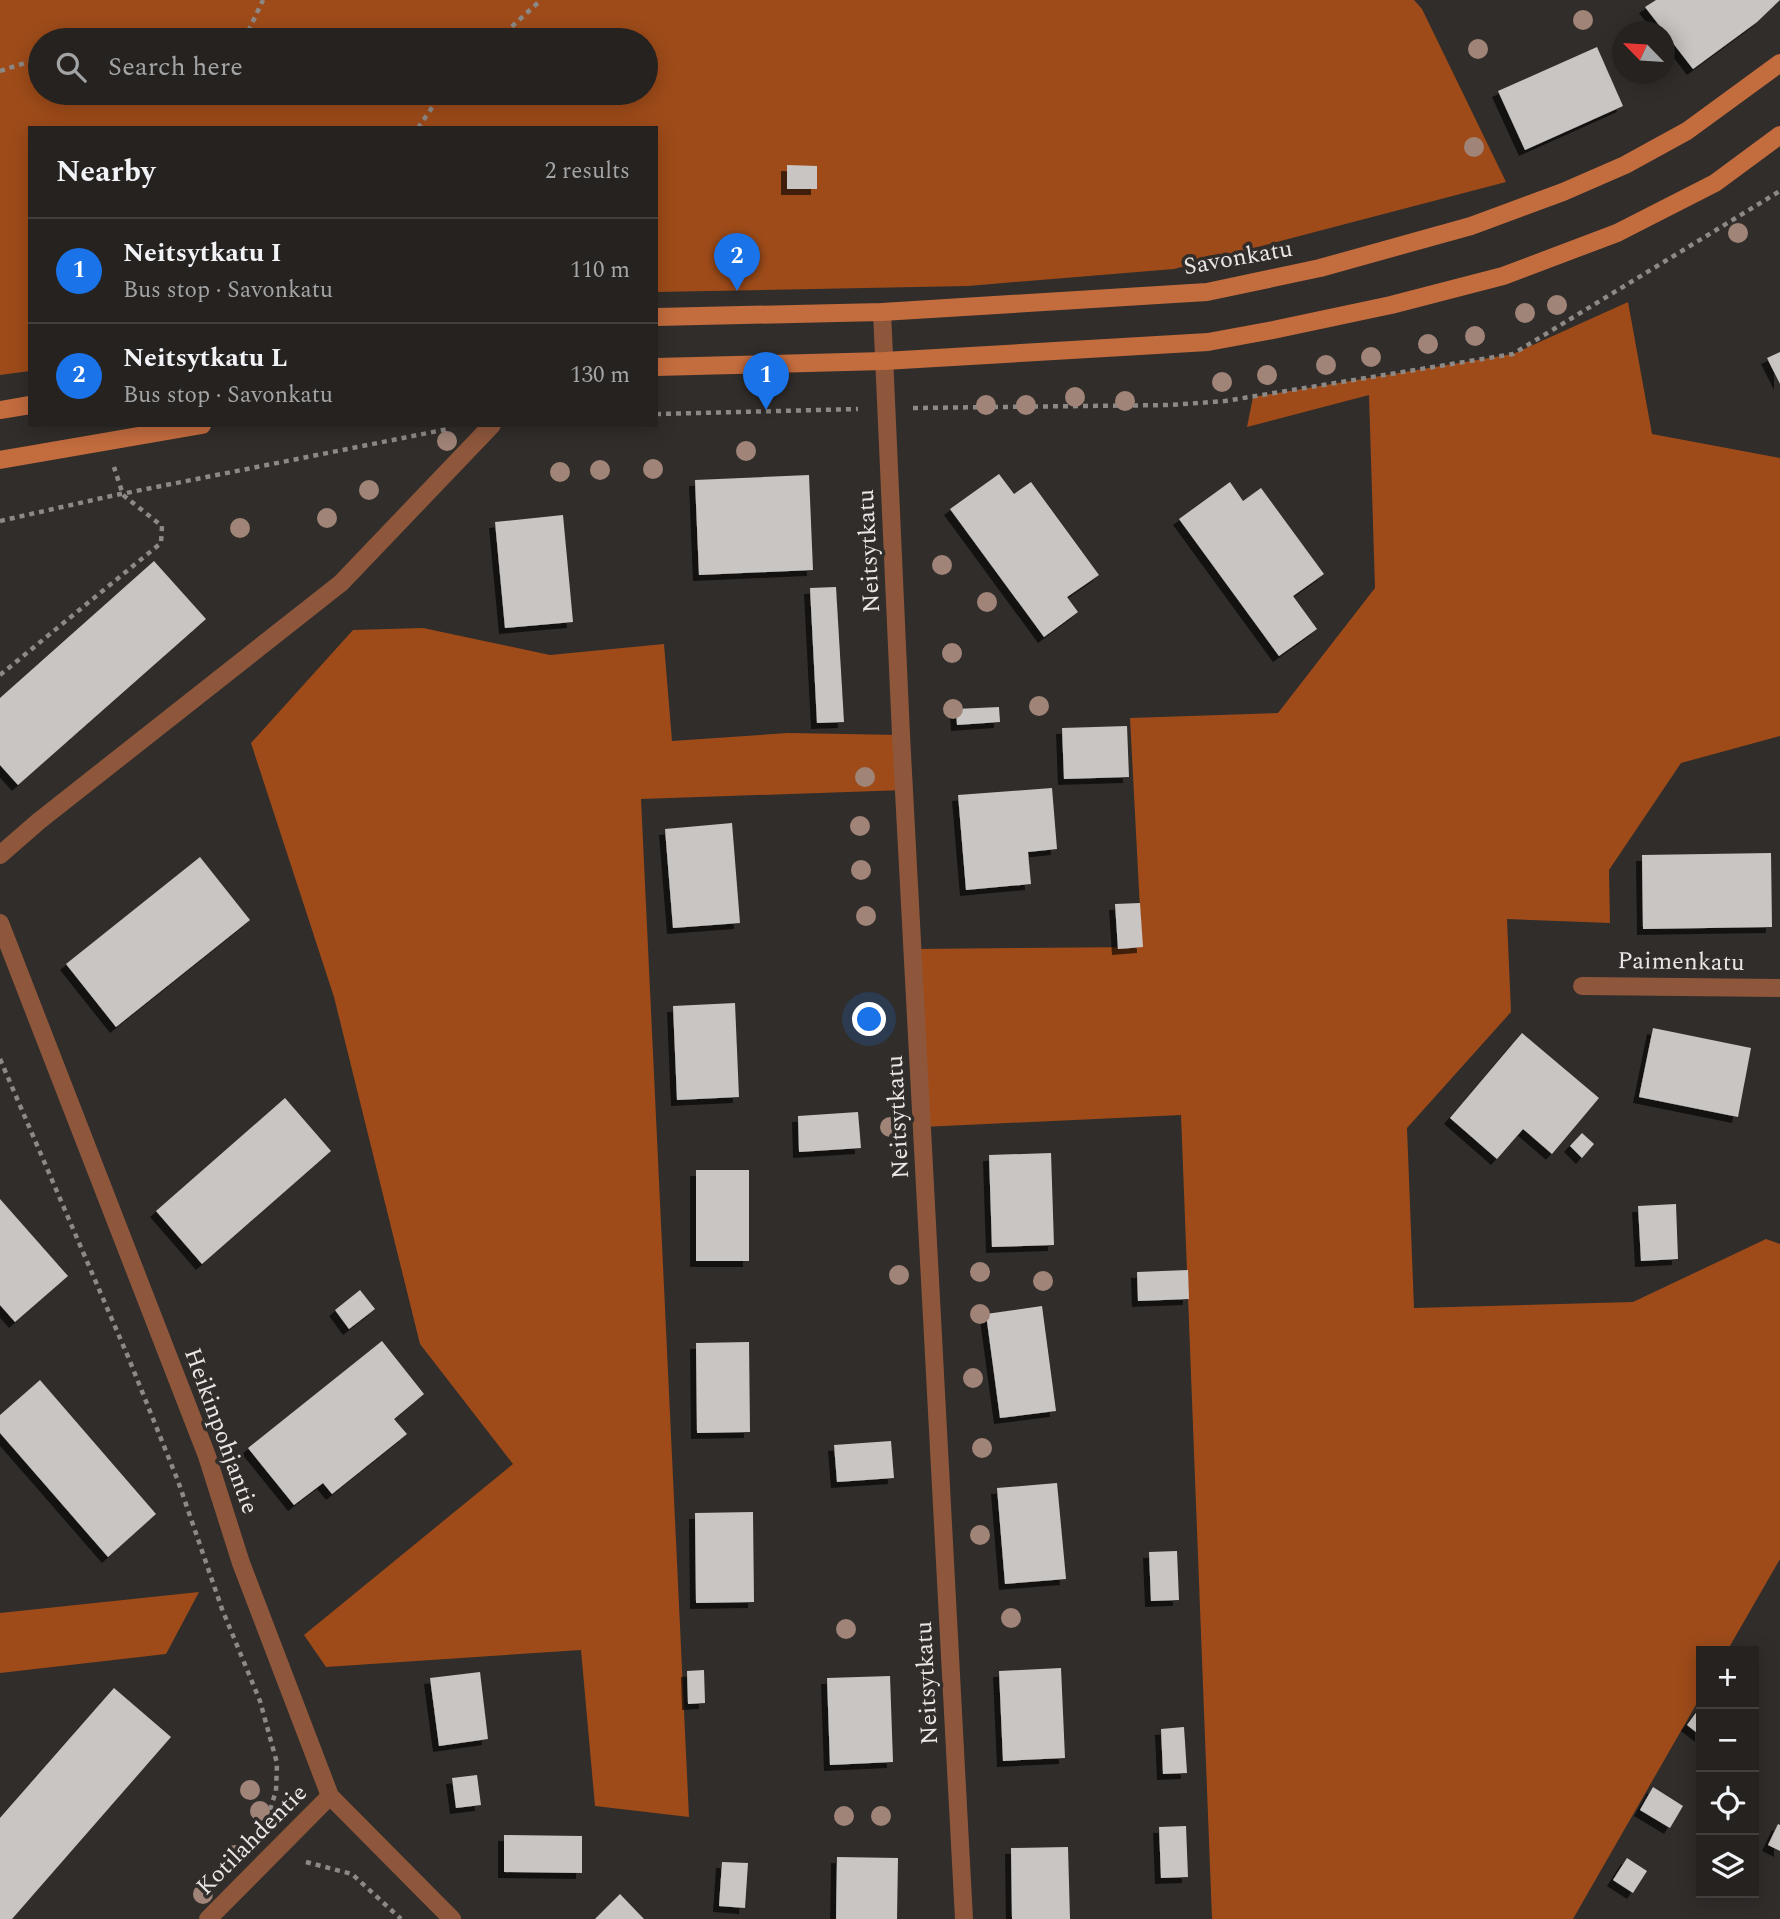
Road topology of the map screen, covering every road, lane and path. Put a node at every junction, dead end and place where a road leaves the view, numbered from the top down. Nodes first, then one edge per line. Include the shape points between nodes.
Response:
1 (263, 0) edge
2 (541, 0) edge
3 (250, 28) edge
4 (510, 28) edge
5 (28, 62) edge
6 (1780, 62) edge
7 (0, 71) edge
8 (434, 105) edge
9 (419, 126) edge
10 (1780, 135) edge
11 (882, 312) junction
12 (658, 317) edge
13 (884, 361) junction
14 (658, 367) edge
15 (28, 405) edge
16 (0, 410) edge
17 (190, 427) edge
18 (490, 427) edge
19 (450, 428) dead end
20 (0, 460) edge
21 (123, 495) junction
22 (0, 522) edge
23 (0, 675) edge
24 (0, 855) edge
25 (0, 923) edge
26 (1582, 986) dead end
27 (1780, 988) edge
28 (0, 1059) edge
29 (330, 1796) junction
30 (285, 1843) junction
31 (208, 1919) edge
32 (401, 1919) edge
33 (452, 1919) edge
34 (964, 1919) edge

1 - 3 path
2 - 4 path
5 - 7 path
6 - 11 main road, Savonkatu via 1687,131 1625,165 1471,226 1333,265 1207,292
8 - 9 path
10 - 13 main road via 1715,183 1617,233 1503,276 1391,305 1208,342
11 - 12 main road, Savonkatu
11 - 13 street, Neitsytkatu
13 - 14 main road
13 - 34 street, Neitsytkatu
15 - 16 main road
17 - 20 main road
18 - 24 street via 341,583
19 - 21 path
21 - 22 path
21 - 23 path via 162,526 161,543
25 - 29 street, Heikinpohjantie via 207,1456 245,1574
26 - 27 street, Paimenkatu
28 - 30 path via 129,1359 260,1701 277,1763 276,1791 265,1825
29 - 30 street, Kotilahdentie
29 - 33 street, Heikinpohjantie
30 - 31 street, Kotilahdentie
30 - 32 path via 304,1861 352,1874

